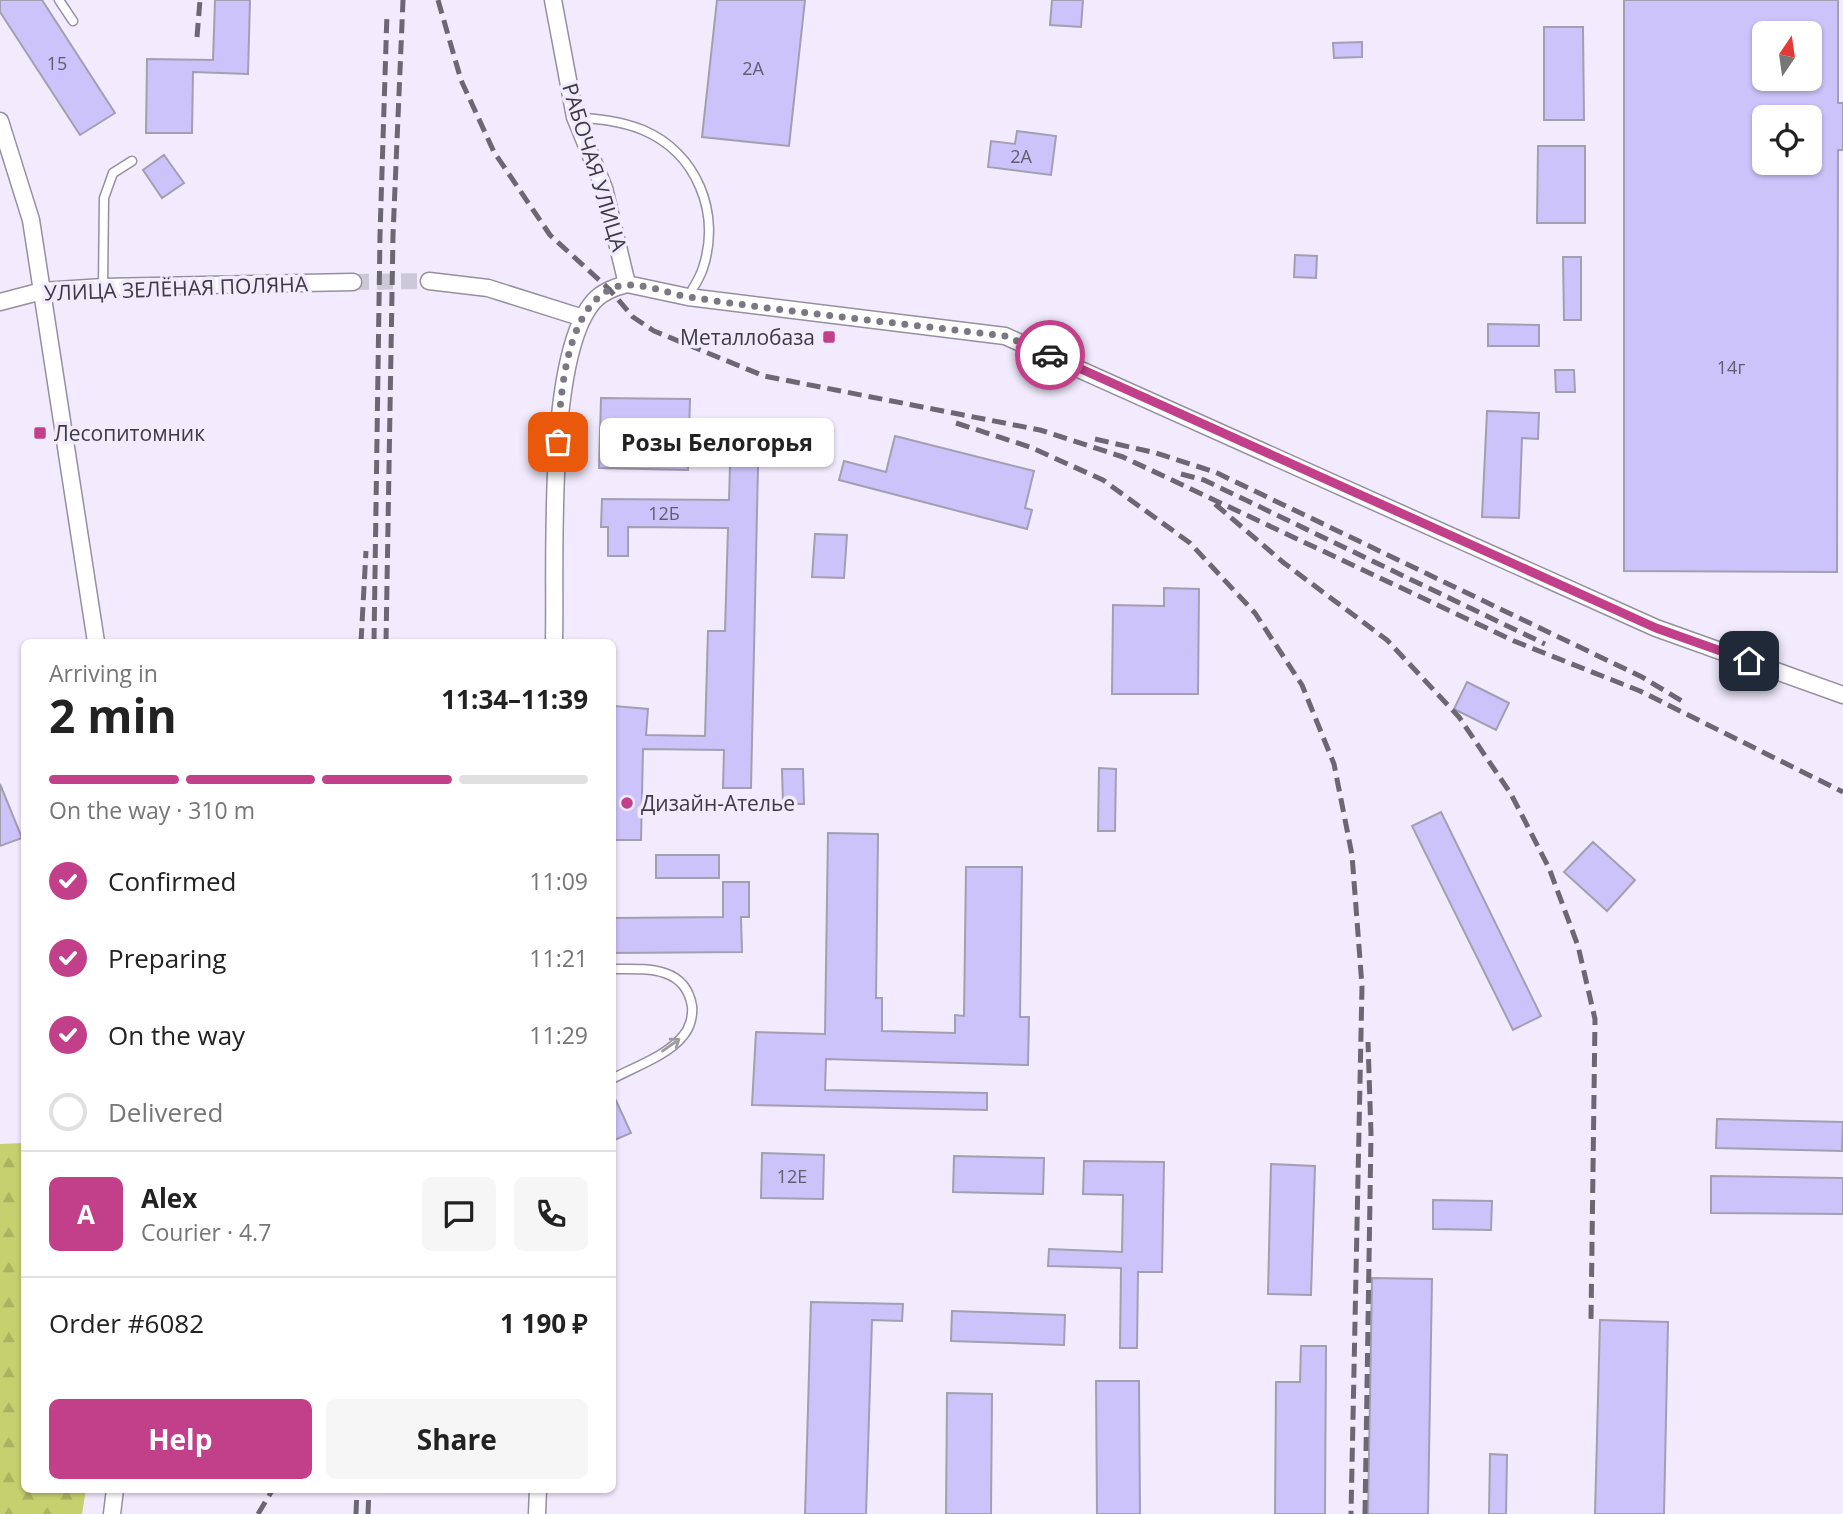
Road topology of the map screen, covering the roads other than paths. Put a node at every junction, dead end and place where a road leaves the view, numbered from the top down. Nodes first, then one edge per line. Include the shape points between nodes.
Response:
1 (59, 0) edge
2 (554, 0) edge
3 (73, 21) dead end
4 (575, 117) junction
5 (0, 121) edge
6 (132, 161) dead end
7 (429, 281) tunnel mouth
8 (353, 282) tunnel mouth
9 (627, 284) junction
10 (103, 287) junction
11 (42, 291) junction
12 (688, 297) junction
13 (0, 302) edge
14 (583, 318) junction
15 (96, 639) edge
16 (554, 639) edge
17 (1843, 695) edge
18 (616, 969) edge
19 (616, 1077) edge
20 (115, 1493) edge
21 (538, 1493) edge
22 (112, 1514) edge
23 (537, 1514) edge

1 - 3 lane
2 - 4 street, РАБОЧАЯ УЛИЦА
4 - 9 street, РАБОЧАЯ УЛИЦА via 604,188
4 - 12 lane via 615,121 643,130 667,142 695,172 705,198 709,237 703,269
5 - 11 street via 31,220
6 - 10 lane via 113,173 104,198
7 - 14 street via 488,288
8 - 10 street, УЛИЦА ЗЕЛЁНАЯ ПОЛЯНА
9 - 12 street
9 - 14 street via 602,294
10 - 11 street, УЛИЦА ЗЕЛЁНАЯ ПОЛЯНА
11 - 13 street, УЛИЦА ЗЕЛЁНАЯ ПОЛЯНА
11 - 15 street
12 - 17 street via 1005,336 1656,628
14 - 16 street via 568,359 559,417
19 -> 18 lane via 672,1046 690,1025 692,1012 682,982 668,972
20 - 22 street
21 - 23 street

